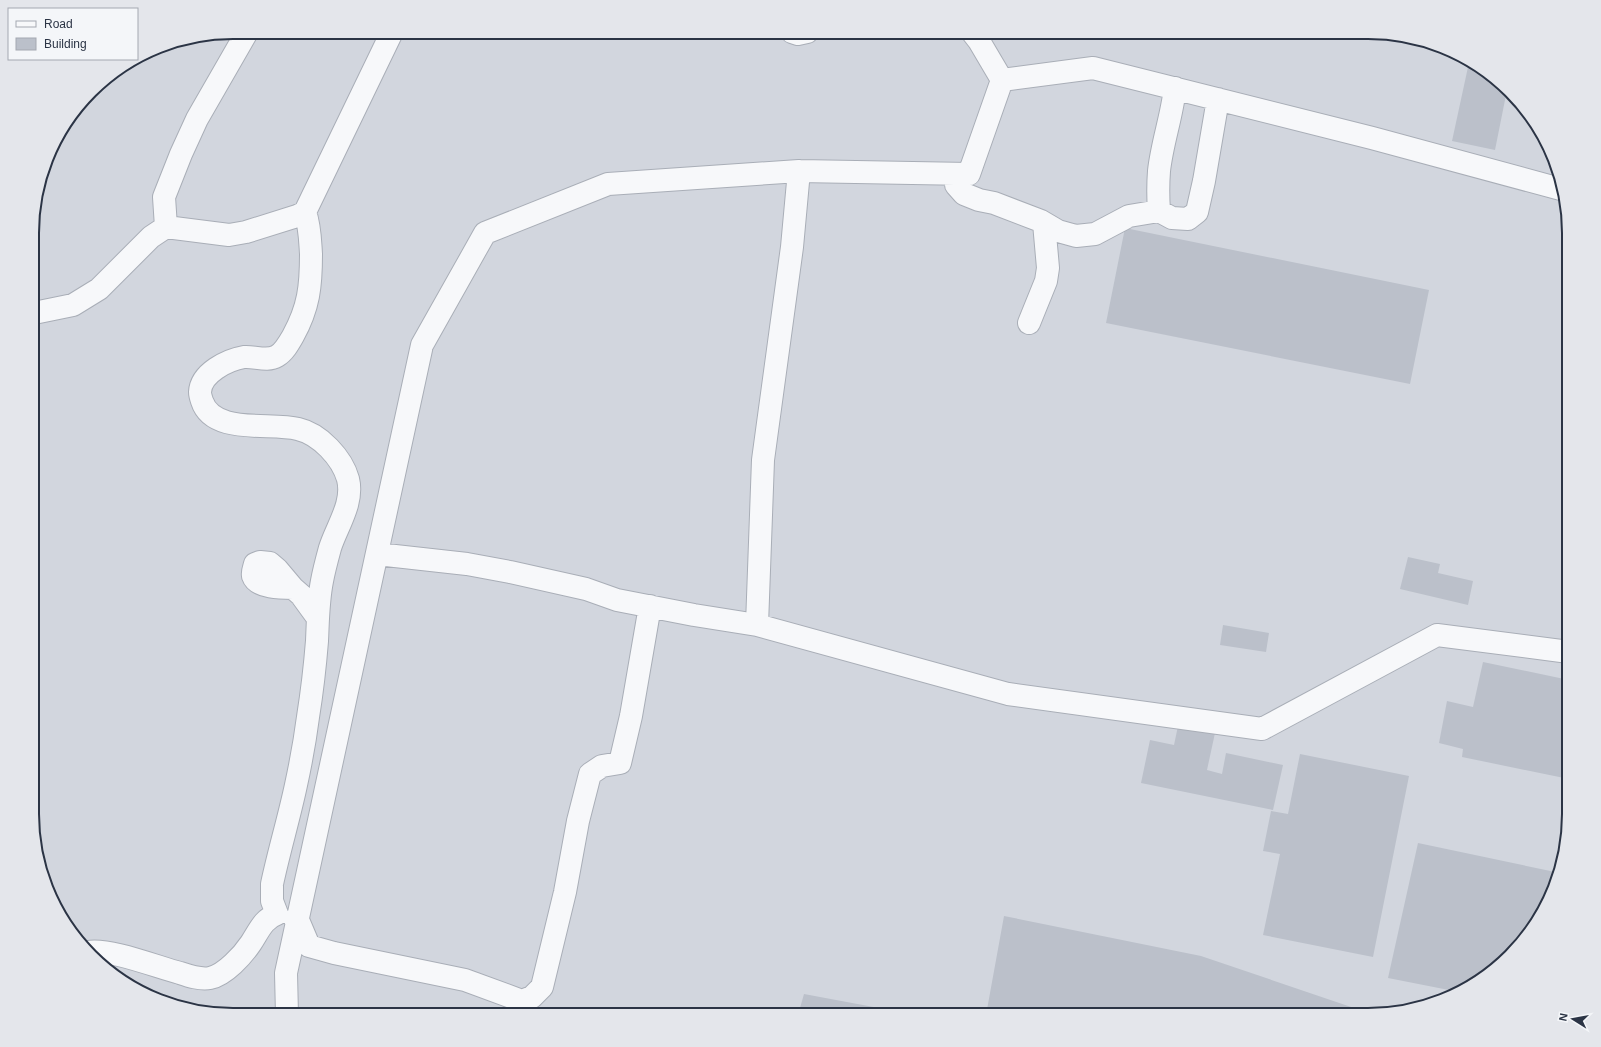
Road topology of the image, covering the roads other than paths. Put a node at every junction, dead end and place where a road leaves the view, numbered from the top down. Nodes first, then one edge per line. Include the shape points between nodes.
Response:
1 (243, 39) edge
2 (389, 39) edge
3 (977, 39) edge
4 (1002, 80) junction
5 (1175, 88) junction
6 (1218, 99) junction
7 (799, 171) junction
8 (956, 174) junction
9 (1556, 188) edge
10 (1159, 211) junction
11 (306, 212) junction
12 (1044, 223) junction
13 (166, 227) junction
14 (39, 312) edge
15 (1029, 323) dead end
16 (377, 554) junction
17 (293, 588) dead end
18 (650, 606) junction
19 (317, 617) junction
20 (757, 625) junction
21 (1562, 651) edge
22 (277, 914) junction
23 (298, 920) junction
24 (96, 951) edge
25 (287, 1008) edge

1 - 13 street via 197,119 181,154 164,197
2 - 11 street
3 - 4 street
4 - 5 street via 1093,68
4 - 8 street via 969,174
5 - 6 street
5 - 10 street via 1159,170
6 - 9 street
6 - 10 street via 1197,212 1188,219 1172,218
7 - 8 street
7 - 16 street via 608,184 485,233 422,345
7 - 20 street via 792,247 763,460
8 - 12 street via 956,185 964,194
10 - 12 street via 1130,216 1095,234 1076,236 1058,231
11 - 13 street via 230,235
11 - 19 street via 309,223 311,282 308,300 289,342 274,358 244,357 220,366 205,378 200,392 208,414 222,421 242,425 300,429 314,435 340,463 348,479 348,497 345,514 330,547 325,566
12 - 15 street via 1048,268 1046,281
13 - 14 street via 152,236 99,289 73,305
16 - 18 street via 467,564 510,572
16 - 23 street
17 - 19 street
18 - 20 street
18 - 23 street via 620,763 602,766 590,774 542,987 532,997 522,1001 465,980 334,954 309,946
19 - 22 street via 316,656 307,725 272,884 272,901
20 - 21 street via 1008,694 1262,729 1437,635
22 - 23 street
22 - 24 street via 261,926 245,952 226,970 210,978 198,978 134,959
23 - 25 street via 286,973

